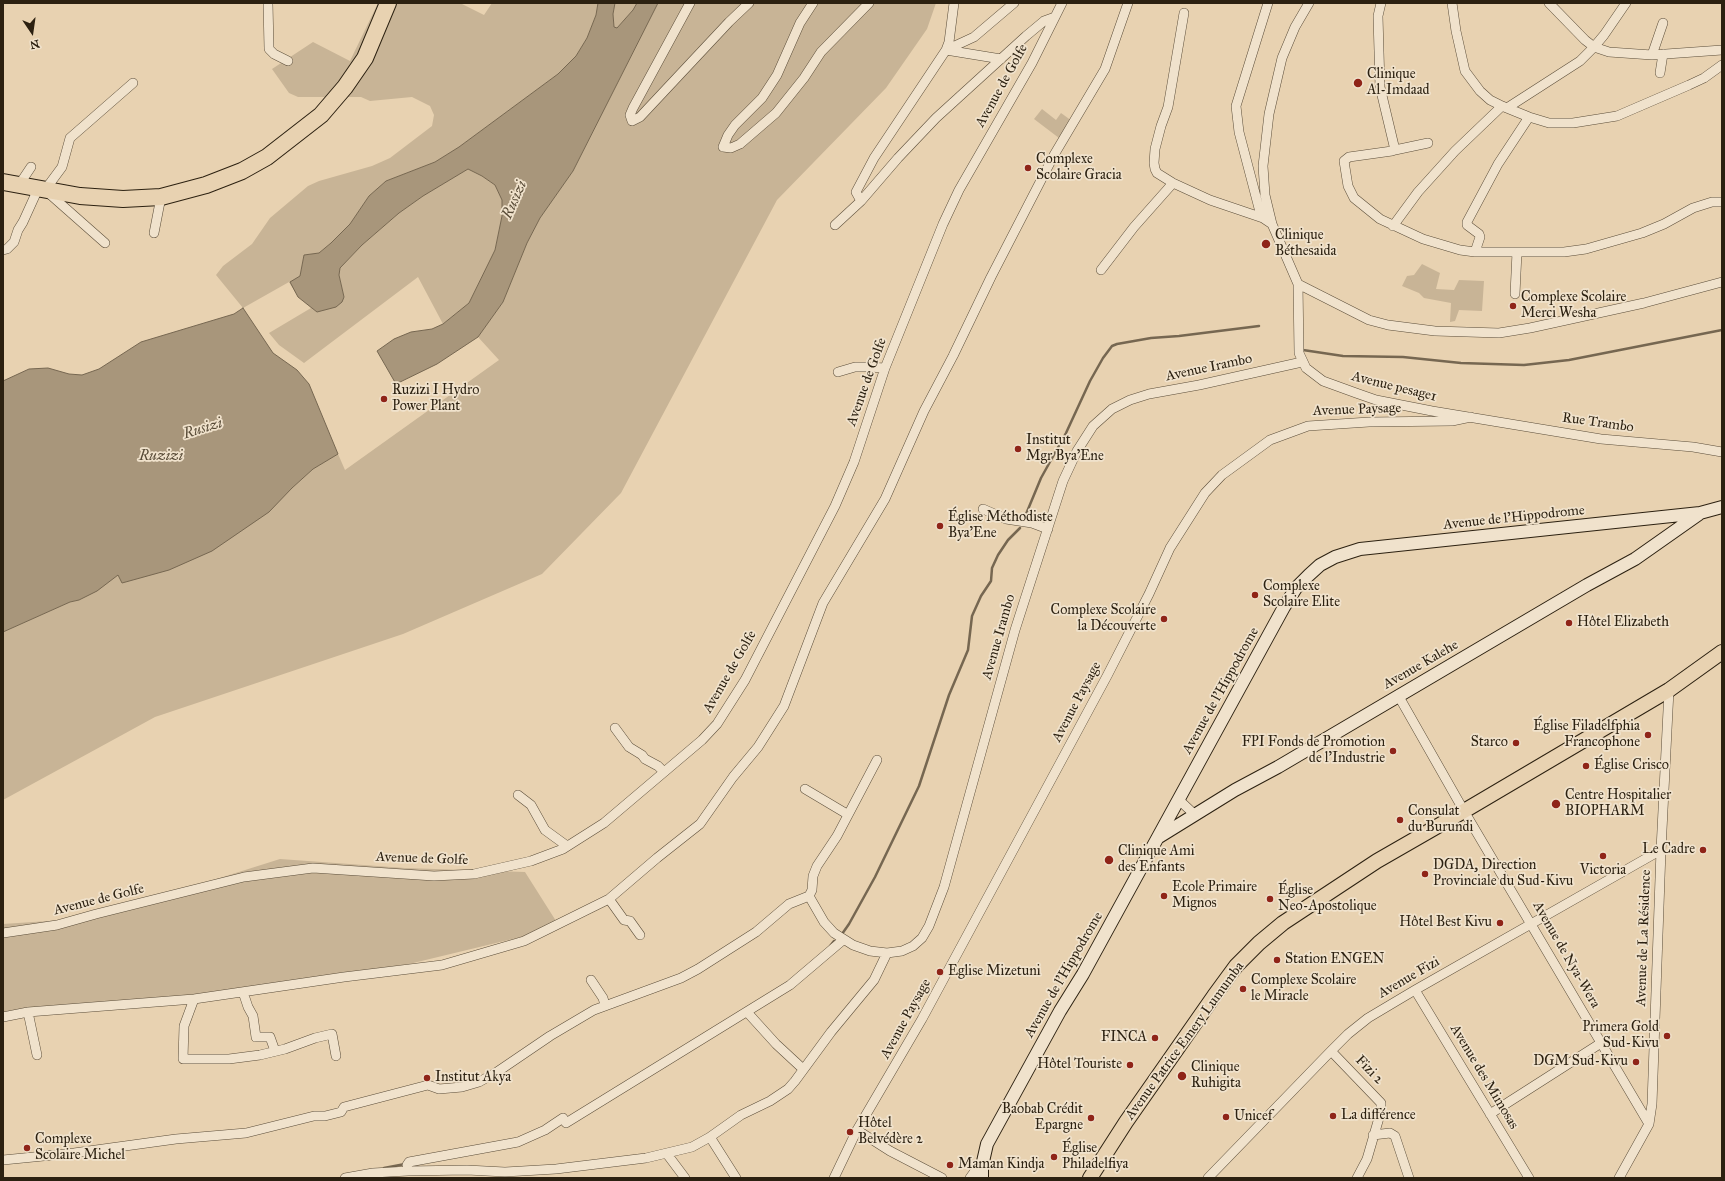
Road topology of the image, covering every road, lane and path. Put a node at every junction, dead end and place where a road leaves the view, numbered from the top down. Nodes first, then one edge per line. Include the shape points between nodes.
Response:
1 (268, 3) edge
2 (388, 3) edge
3 (690, 3) edge
4 (749, 3) edge
5 (813, 3) edge
6 (869, 3) edge
7 (954, 3) edge
8 (1014, 3) edge
9 (1062, 3) edge
10 (1128, 3) edge
11 (1268, 3) edge
12 (1309, 3) edge
13 (1381, 3) edge
14 (1452, 3) edge
15 (1549, 3) edge
16 (1626, 3) edge
17 (1184, 13) dead end
18 (1055, 17) junction
19 (1664, 23) dead end
20 (1594, 47) junction
21 (946, 50) junction
22 (1722, 50) edge
23 (1663, 54) junction
24 (1652, 55) junction
25 (1001, 59) junction
26 (288, 61) dead end
27 (1722, 65) edge
28 (1660, 74) dead end
29 (132, 83) dead end
30 (1505, 107) junction
31 (1529, 117) junction
32 (1428, 143) dead end
33 (1395, 150) junction
34 (30, 167) dead end
35 (3, 182) edge
36 (1172, 184) junction
37 (19, 185) junction
38 (42, 189) junction
39 (161, 197) junction
40 (861, 201) junction
41 (1722, 202) edge
42 (1263, 218) junction
43 (1272, 224) junction
44 (835, 225) dead end
45 (1393, 226) junction
46 (154, 233) dead end
47 (105, 243) dead end
48 (3, 250) edge
49 (1475, 252) junction
50 (1517, 252) junction
51 (1101, 270) dead end
52 (1722, 282) edge
53 (1298, 284) junction
54 (1515, 294) dead end
55 (1302, 362) junction
56 (885, 368) junction
57 (838, 372) dead end
58 (1472, 417) junction
59 (1722, 452) edge
60 (1722, 507) edge
61 (983, 509) dead end
62 (1700, 513) junction
63 (1048, 529) junction
64 (1722, 652) edge
65 (1669, 690) junction
66 (1398, 696) junction
67 (616, 728) dead end
68 (877, 760) dead end
69 (664, 772) junction
70 (805, 789) dead end
71 (518, 795) dead end
72 (1178, 799) junction
73 (1464, 811) junction
74 (847, 814) junction
75 (1194, 814) junction
76 (1156, 839) junction
77 (567, 846) junction
78 (1661, 850) junction
79 (809, 896) junction
80 (609, 899) junction
81 (1532, 924) junction
82 (3, 933) edge
83 (640, 935) dead end
84 (843, 940) junction
85 (888, 953) junction
86 (591, 980) dead end
87 (1415, 990) junction
88 (243, 992) junction
89 (194, 999) junction
90 (605, 1005) junction
91 (28, 1012) junction
92 (747, 1012) junction
93 (3, 1017) edge
94 (1601, 1043) junction
95 (275, 1051) junction
96 (1331, 1051) junction
97 (37, 1055) dead end
98 (336, 1056) dead end
99 (803, 1069) junction
100 (1490, 1114) junction
101 (1648, 1124) junction
102 (858, 1130) junction
103 (1373, 1135) junction
104 (710, 1136) junction
105 (667, 1154) junction
106 (3, 1160) edge
107 (983, 1160) junction
108 (408, 1171) junction
109 (345, 1178) edge
110 (685, 1178) edge
111 (736, 1178) edge
112 (834, 1178) edge
113 (942, 1178) edge
114 (970, 1178) edge
115 (982, 1178) edge
116 (1090, 1178) edge
117 (1208, 1178) edge
118 (1357, 1178) edge
119 (1409, 1178) edge
120 (1529, 1178) edge
121 (1619, 1178) edge

1 - 26 street via 269,49
2 - 39 highway via 365,58 345,87 320,115 267,158 242,171 206,185
3 - 4 street via 633,108 630,115 632,121 640,117
5 - 6 street via 800,23 777,75 762,98 735,125 723,147 731,148 740,144 776,113 821,52
7 - 21 street
8 - 21 street via 974,37
9 - 18 street, Avenue de Golfe
10 - 80 street via 1105,69 1054,155 991,276 924,410 885,499 823,603 780,713 758,747 700,824
11 - 42 street via 1236,106 1239,132
12 - 43 street via 1282,58 1269,114 1263,166 1265,195
13 - 33 street via 1378,16 1380,86
14 - 30 street via 1465,71 1480,91 1490,100
15 - 20 street
16 - 20 street
17 - 36 street via 1168,107 1154,158 1157,173
18 - 25 street via 1044,21
18 - 56 street, Avenue de Golfe via 1032,63 959,190
19 - 24 street
20 - 24 street via 1624,54
20 - 30 street via 1569,69
21 - 25 street
21 - 40 street via 874,158 856,192
22 - 23 street
23 - 24 street
23 - 28 street
25 - 40 street via 936,118
27 - 31 street via 1704,78 1617,116 1573,123 1549,123
29 - 38 street via 70,138 62,167
30 - 31 street
30 - 45 street via 1455,151 1418,192
31 - 49 street via 1498,164 1467,222 1480,237
32 - 33 street
33 - 45 street via 1349,157 1344,161 1348,186 1354,198
34 - 37 street
35 - 37 highway
36 - 42 street
36 - 51 street
37 - 38 highway
38 - 39 highway via 80,196 123,199
38 - 47 street
38 - 48 street via 18,230 14,242
39 - 46 street
40 - 44 street
41 - 50 street via 1712,202 1693,208 1642,233 1586,248 1564,252
42 - 43 street
43 - 53 street
45 - 49 street via 1442,246
49 - 50 street
50 - 54 street
52 - 53 street via 1644,303 1499,333 1435,331 1388,325 1369,320
53 - 55 street via 1297,337
55 - 58 street, Avenue pesage1 via 1312,374 1323,381 1376,400
55 - 63 street, Avenue Irambo via 1149,394 1112,409 1093,426 1076,451 1068,467
56 - 57 street via 855,367
56 - 69 street, Avenue de Golfe via 848,479 755,662 717,724
58 - 59 street, Rue Trambo via 1601,439
58 - 102 street, Avenue Paysage via 1452,421 1308,426 1270,440 1222,475 1205,493 1170,548 1107,676 992,892
60 - 62 street, Avenue de l'Hippodrome
61 - 63 street via 1006,519 1032,523
62 - 66 street, Avenue Kalehe via 1635,558
62 - 72 street, Avenue de l'Hippodrome via 1360,549 1320,565 1296,588
63 - 85 street, Avenue Irambo via 1015,630 944,887 922,938 902,951
64 - 65 main road, Avenue Patrice Emery Lumumba
65 - 73 main road, Avenue Patrice Emery Lumumba
65 - 78 street, Avenue de La Résidence
66 - 73 street, Avenue de Nya-Wera
66 - 75 street, Avenue Kalehe
67 - 69 street via 629,747
68 - 74 street
69 - 77 street, Avenue de Golfe via 604,823
70 - 74 street
71 - 77 street via 531,806 545,830
72 - 75 street
72 - 76 street, Avenue de l'Hippodrome
73 - 81 street, Avenue de Nya-Wera
73 - 116 main road, Avenue Patrice Emery Lumumba via 1377,861 1283,923 1259,943 1236,966 1214,996
74 - 79 street via 817,866
75 - 76 street, Avenue Kalehe
76 - 107 street, Avenue de l'Hippodrome via 987,1144
77 - 82 street, Avenue de Golfe via 531,861 474,874 434,876 313,868 244,877 57,925
78 - 81 street, Avenue Fizi
78 - 101 street, Avenue de La Résidence via 1652,1104
79 - 84 street, Avenue Irambo via 824,922
79 - 90 street via 788,904 756,932 698,969 681,978
80 - 83 street via 624,920 630,921
80 - 88 street via 524,941 442,965
81 - 87 street, Avenue Fizi
81 - 94 street, Avenue de Nya-Wera
84 - 85 street, Avenue Irambo via 870,951
84 - 92 street via 790,985
85 - 99 street via 874,980
86 - 90 street
87 - 96 street, Avenue Fizi via 1368,1018
87 - 100 street, Avenue des Mimosas
88 - 89 street
88 - 95 street via 253,1016 256,1036 270,1037
89 - 91 street
89 - 95 street via 184,1026 183,1059 229,1060
90 - 106 street via 550,1036 497,1072 479,1082 462,1087 439,1089 428,1085 344,1107 341,1112 314,1116 246,1134 176,1139
91 - 93 street
91 - 97 street
92 - 99 street
92 - 108 street via 566,1123 563,1118 545,1130 518,1142 409,1162
94 - 100 street
94 - 101 street, Avenue de Nya-Wera
95 - 98 street via 332,1034
96 - 103 street, Fizi 2 via 1381,1104
96 - 117 street, Avenue Fizi
99 - 104 street via 788,1089
100 - 120 street, Avenue des Mimosas
101 - 121 street, Avenue de La Résidence
102 - 112 street, Avenue Paysage
102 - 113 street via 890,1151
103 - 118 street, Fizi 2 via 1367,1159
103 - 119 street via 1390,1133 1395,1136
104 - 105 street via 692,1147
104 - 111 street
105 - 108 street via 538,1171
105 - 110 street
107 - 114 street
107 - 115 street, Avenue de l'Hippodrome
108 - 109 street

